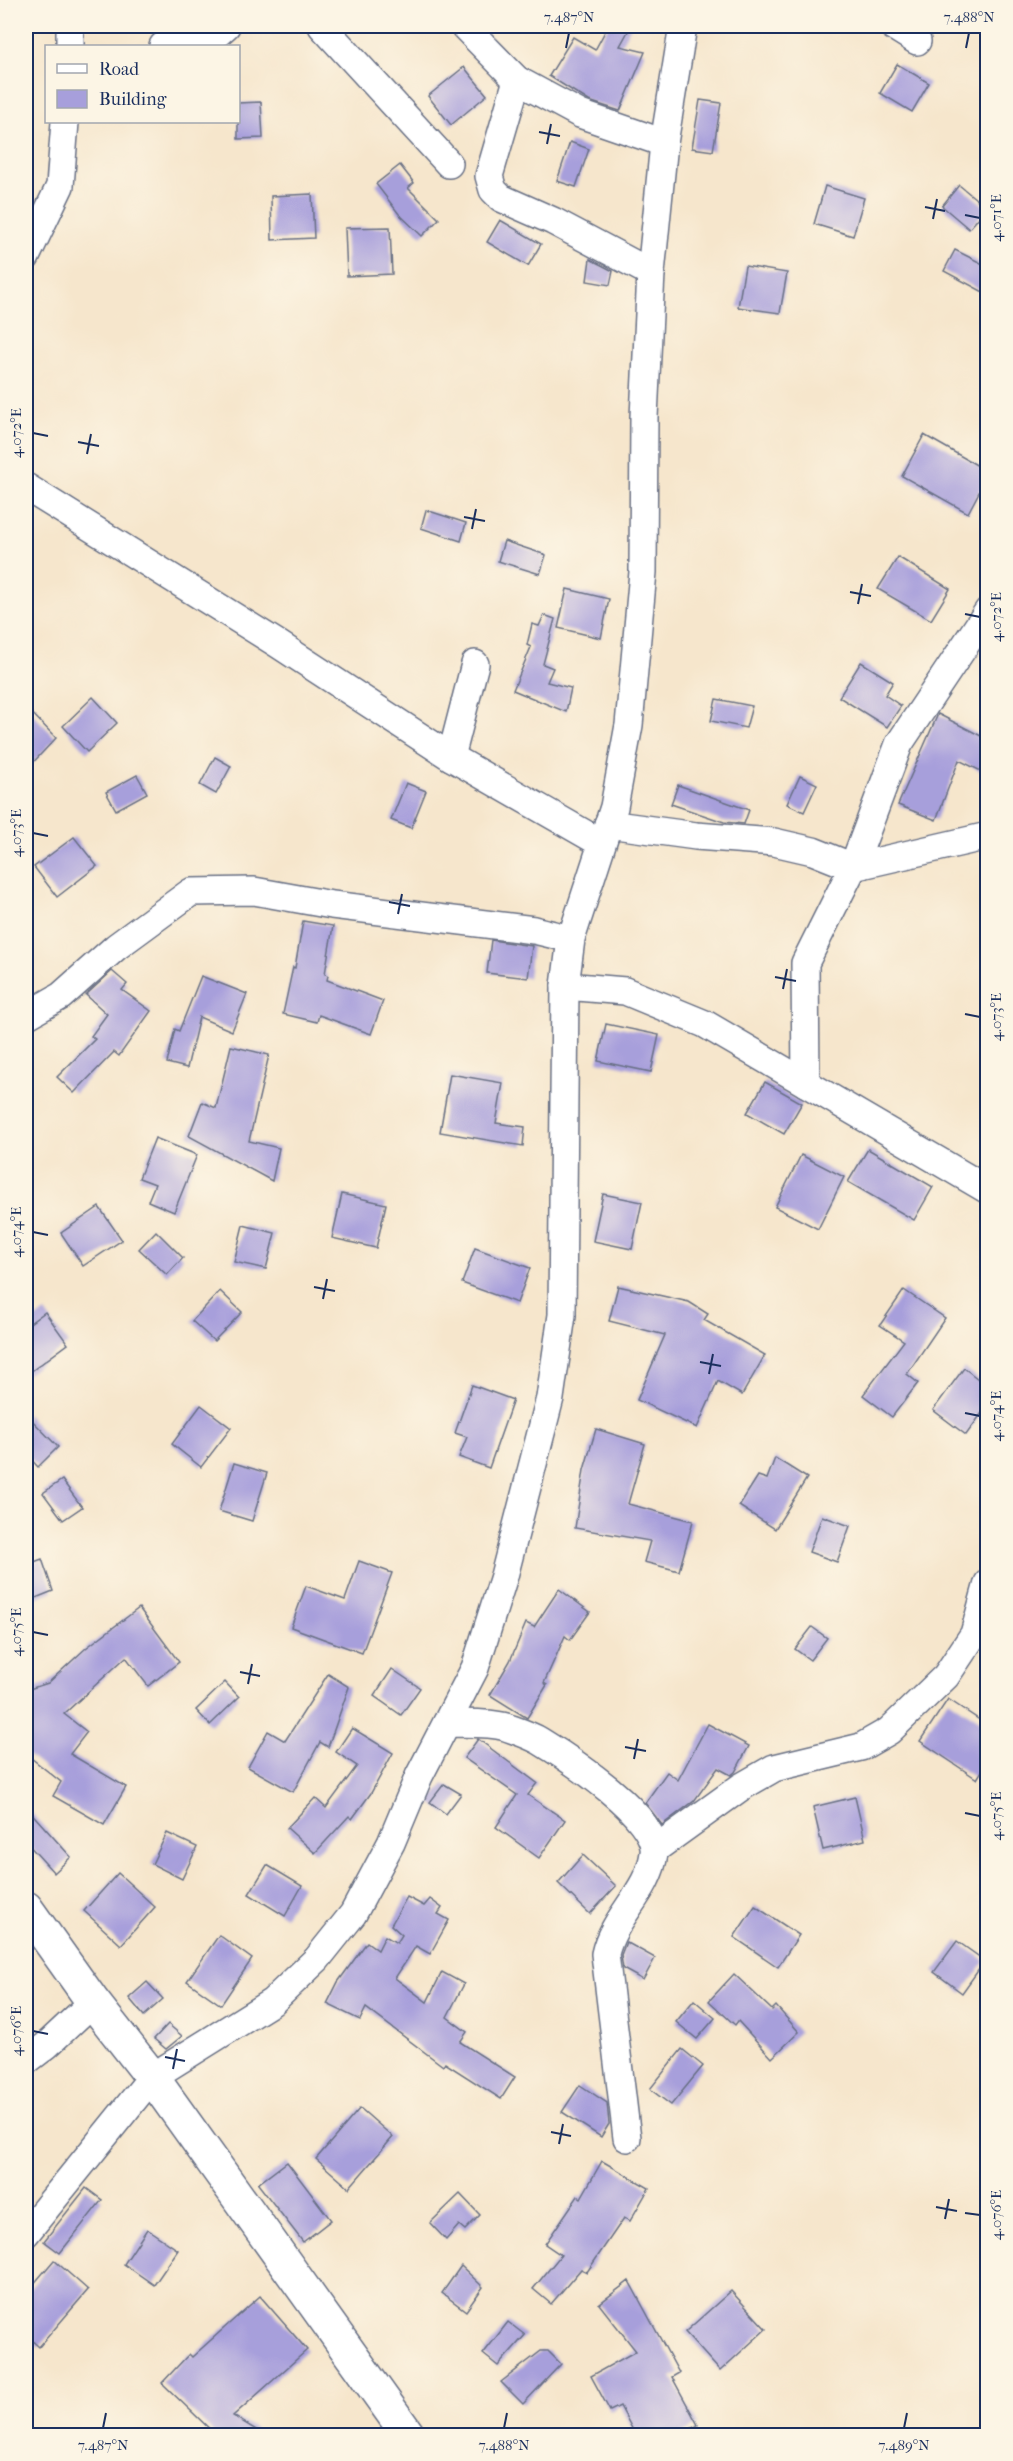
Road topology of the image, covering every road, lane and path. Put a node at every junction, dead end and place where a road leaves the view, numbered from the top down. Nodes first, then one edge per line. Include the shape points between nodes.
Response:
1 (226, 26) edge
2 (322, 26) edge
3 (464, 26) edge
4 (683, 26) edge
5 (893, 26) edge
6 (917, 41) dead end
7 (172, 45) edge
8 (517, 80) junction
9 (65, 123) edge
10 (664, 143) junction
11 (449, 164) dead end
12 (26, 257) edge
13 (651, 273) junction
14 (26, 487) edge
15 (987, 611) edge
16 (475, 664) dead end
17 (451, 757) junction
18 (604, 834) junction
19 (987, 836) edge
20 (853, 867) junction
21 (571, 939) junction
22 (565, 986) junction
23 (26, 1016) edge
24 (806, 1083) junction
25 (987, 1190) edge
26 (987, 1583) edge
27 (447, 1723) junction
28 (655, 1849) junction
29 (26, 1908) edge
30 (93, 2002) junction
31 (36, 2045) edge
32 (26, 2061) edge
33 (153, 2077) junction
34 (627, 2138) dead end
35 (26, 2233) edge
36 (409, 2436) edge

1 - 7 street via 209,41
2 - 11 street
3 - 8 street
4 - 10 street
5 - 6 street
8 - 10 street via 580,114
8 - 13 street via 489,176 493,190 501,198
9 - 12 street via 60,186
10 - 13 street
13 - 18 street via 644,417 643,572 629,725
14 - 17 street
15 - 20 street via 899,744
16 - 17 street
17 - 18 street
18 - 20 street via 774,842 813,851
18 - 21 street
19 - 20 street
20 - 24 street via 805,963
21 - 22 street
21 - 23 street via 534,930 332,905 254,891 191,892 116,947 61,996
22 - 24 street via 625,991 705,1024
22 - 27 street via 562,1315 550,1398 504,1576 475,1668
24 - 25 street
26 - 28 street via 974,1635 946,1676 889,1731 861,1747 774,1768
27 - 28 street via 503,1726 538,1740 596,1780 633,1812 649,1831
27 - 33 street via 353,1914 317,1959 272,2002
28 - 34 street via 651,1870 609,1936 605,1954
29 - 30 street
30 - 31 street
30 - 33 street
31 - 32 street
33 - 35 street
33 - 36 street

